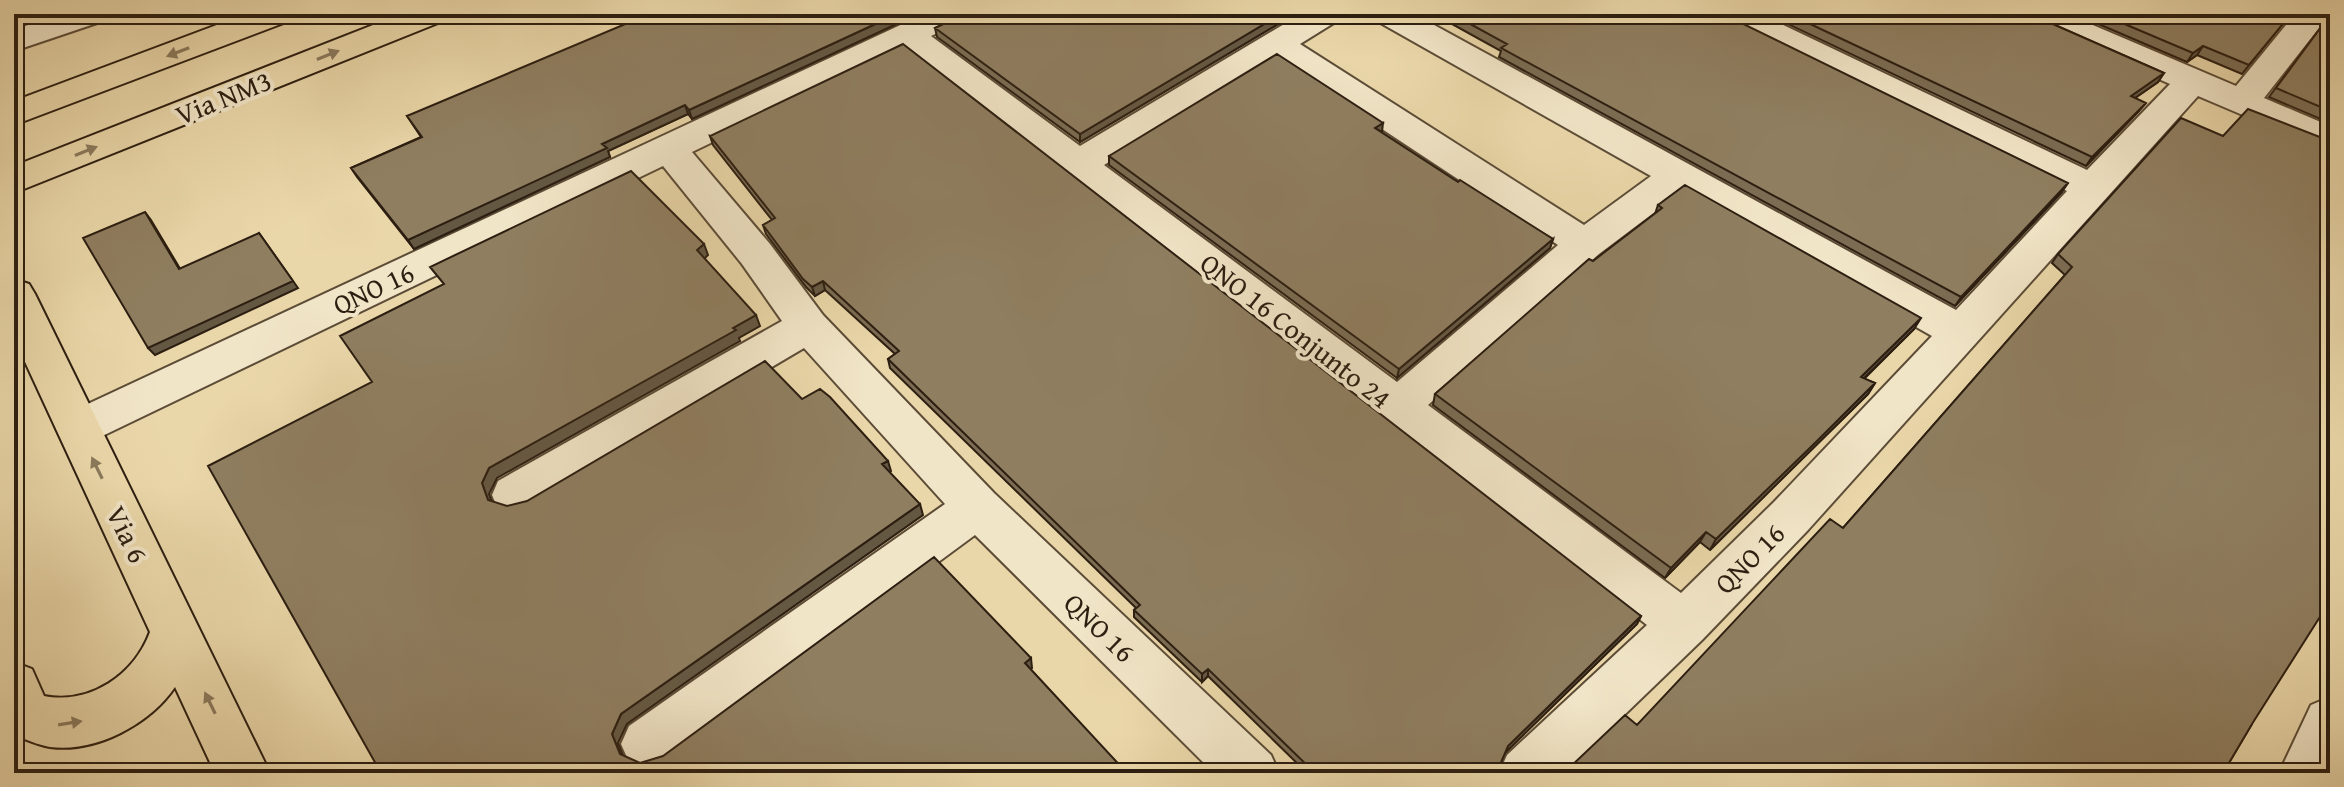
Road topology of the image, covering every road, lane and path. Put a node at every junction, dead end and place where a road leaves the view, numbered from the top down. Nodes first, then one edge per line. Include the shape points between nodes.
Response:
1 (91, 14) edge
2 (277, 14) edge
3 (431, 14) edge
4 (951, 14) edge
5 (1325, 14) edge
6 (1389, 14) edge
7 (1733, 14) edge
8 (2039, 14) edge
9 (2313, 14) edge
10 (908, 35) junction
11 (14, 41) edge
12 (1276, 44) junction
13 (2193, 81) junction
14 (2242, 102) junction
15 (14, 114) edge
16 (2330, 140) edge
17 (668, 148) junction
18 (1080, 163) junction
19 (1677, 176) junction
20 (14, 180) edge
21 (2090, 187) junction
22 (1585, 244) junction
23 (14, 294) edge
24 (808, 326) junction
25 (1962, 333) junction
26 (1396, 408) junction
27 (78, 428) junction
28 (515, 495) dead end
29 (977, 507) junction
30 (1684, 624) junction
31 (175, 632) junction
32 (14, 686) edge
33 (2330, 722) edge
34 (648, 744) dead end
35 (1224, 765) edge
36 (243, 773) edge
37 (1526, 773) edge
38 (2306, 773) edge

1 - 11 street
2 -> 15 main road, Via NM3
20 -> 3 main road, Via NM3
4 - 10 street, QNO 16
5 - 12 street
6 - 19 street
7 - 21 street
8 - 13 street
9 - 14 street
10 - 17 street, QNO 16
10 - 18 street, QNO 16 Conjunto 24
12 - 18 street
12 - 22 street
13 - 14 street
13 - 21 street, QNO 16
14 - 16 street
17 - 24 street, QNO 16
17 - 27 street, QNO 16
18 - 26 street, QNO 16 Conjunto 24
19 - 22 street
19 - 25 street
21 - 25 street, QNO 16
22 - 26 street
23 - 27 main road, Via 6
24 - 28 street
24 - 29 street, QNO 16
25 - 30 street, QNO 16
26 - 30 street, QNO 16 Conjunto 24
31 -> 27 main road, Via 6
29 - 34 street
29 - 35 street, QNO 16
30 - 37 street, QNO 16
32 -> 31 main road via 24,714 38,722 57,725 91,718 145,686 172,649
36 -> 31 main road, Via 6
33 - 38 street

